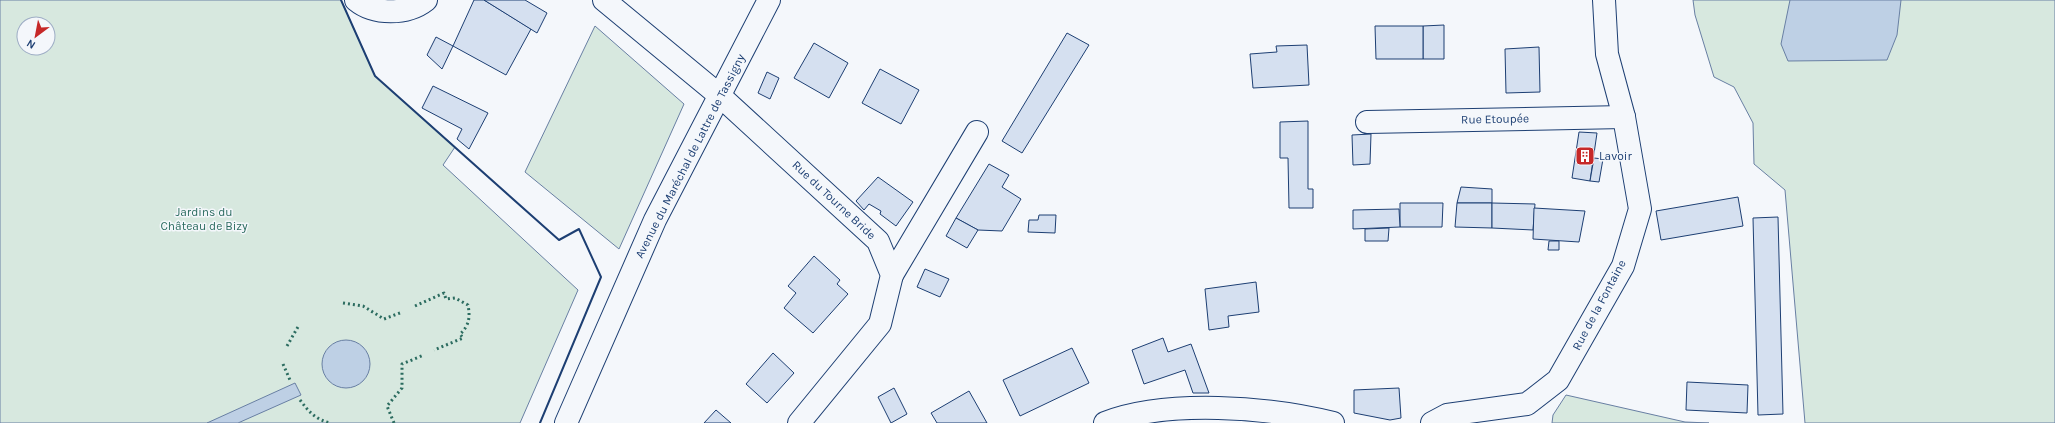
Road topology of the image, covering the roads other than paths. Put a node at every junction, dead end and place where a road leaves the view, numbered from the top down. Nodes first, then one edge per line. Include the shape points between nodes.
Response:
1 (356, 0) edge
2 (426, 0) edge
3 (604, 0) edge
4 (769, 0) edge
5 (1604, 0) edge
6 (719, 95) junction
7 (1624, 117) junction
8 (1367, 122) dead end
9 (977, 132) dead end
10 (892, 275) junction
11 (566, 423) edge
12 (799, 423) edge
13 (1105, 423) edge
14 (1333, 423) edge
15 (1432, 423) edge

1 - 2 street via 370,8 393,11 417,7
3 - 6 street, Rue du Tourne Bride
4 - 6 street, Avenue du Maréchal de Lattre de Tassigny
5 - 7 street, Rue de la Fontaine via 1607,54
6 - 10 street, Rue du Tourne Bride via 878,240
6 - 11 street, Avenue du Maréchal de Lattre de Tassigny via 655,220
7 - 8 street, Rue Etoupée
7 - 15 street, Rue de la Fontaine via 1640,209 1623,266 1558,380 1527,404 1447,415
9 - 10 street
10 - 12 street via 880,324
13 - 14 street via 1119,417 1191,407 1300,415

